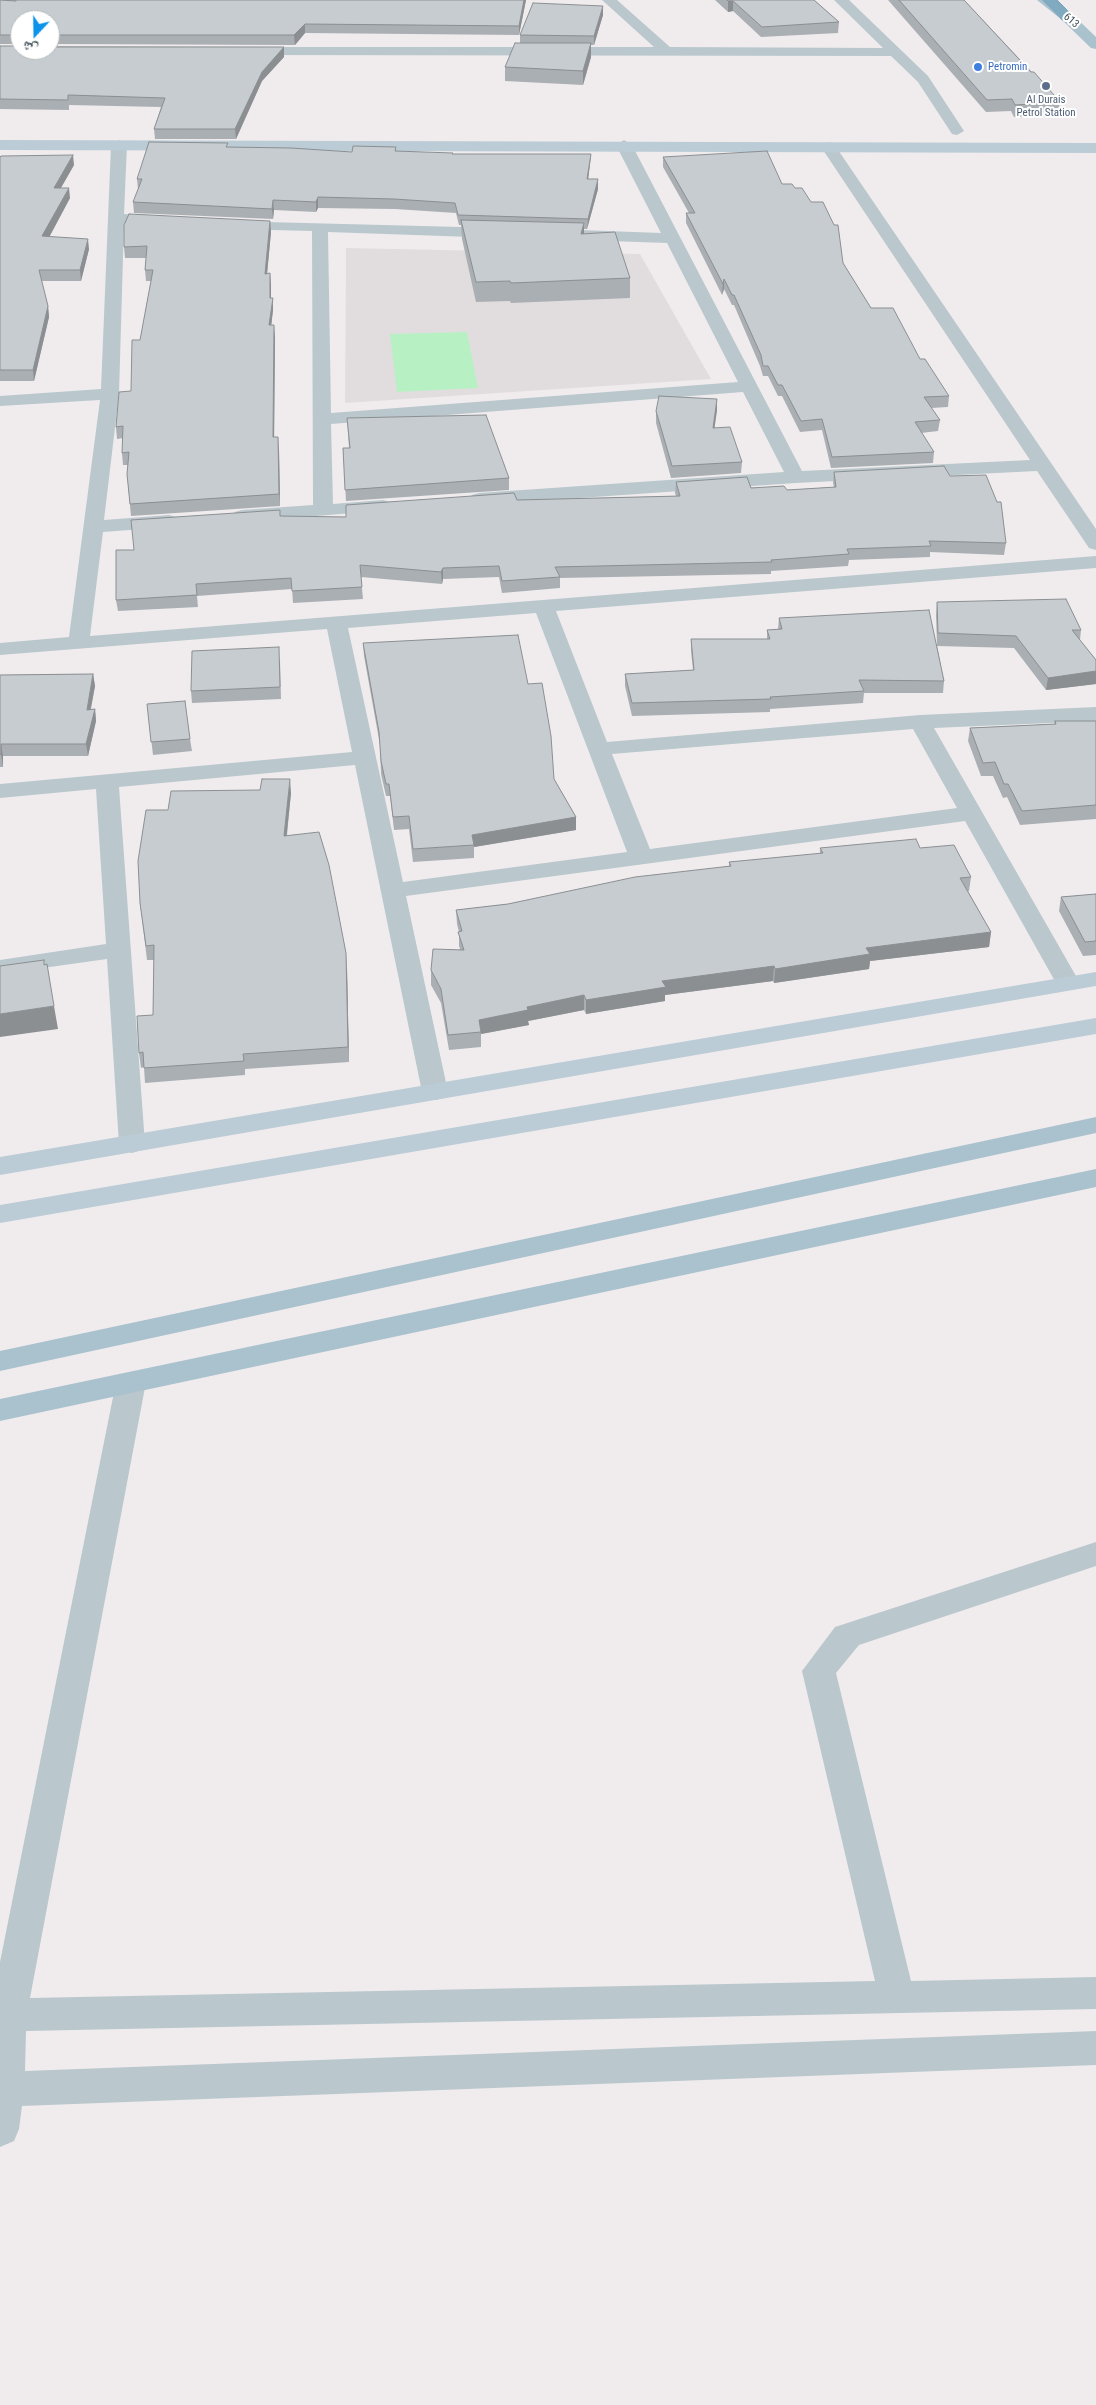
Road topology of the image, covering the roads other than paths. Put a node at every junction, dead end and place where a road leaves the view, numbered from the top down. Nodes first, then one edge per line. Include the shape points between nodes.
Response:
1 (609, 0) edge
2 (841, 0) edge
3 (1044, 0) edge
4 (1050, 0) edge
5 (1067, 16) junction
6 (1096, 45) edge
7 (229, 51) edge
8 (667, 52) junction
9 (896, 52) junction
10 (937, 131) dead end
11 (957, 131) junction
12 (976, 131) dead end
13 (0, 145) edge
14 (119, 145) junction
15 (624, 145) junction
16 (828, 147) junction
17 (1096, 148) edge
18 (116, 218) junction
19 (184, 221) edge
20 (213, 223) edge
21 (320, 228) junction
22 (516, 233) edge
23 (564, 235) edge
24 (672, 238) junction
25 (749, 386) junction
26 (110, 394) junction
27 (0, 401) edge
28 (322, 419) junction
29 (1043, 465) junction
30 (796, 477) junction
31 (461, 500) edge
32 (402, 505) edge
33 (323, 510) junction
34 (227, 517) edge
35 (189, 520) edge
36 (93, 527) junction
37 (1096, 544) edge
38 (1096, 562) edge
39 (544, 606) junction
40 (336, 622) junction
41 (79, 643) junction
42 (0, 649) edge
43 (1096, 714) edge
44 (920, 722) junction
45 (598, 749) junction
46 (364, 758) junction
47 (107, 783) junction
48 (0, 791) edge
49 (972, 814) junction
50 (641, 857) junction
51 (391, 891) junction
52 (118, 950) junction
53 (0, 966) edge
54 (1096, 979) edge
55 (1068, 983) junction
56 (1096, 1026) edge
57 (434, 1092) junction
58 (1096, 1125) edge
59 (132, 1144) junction
60 (0, 1166) edge
61 (1096, 1178) edge
62 (0, 1214) edge
63 (0, 1361) edge
64 (131, 1382) junction
65 (0, 1410) edge
66 (1096, 1554) edge
67 (1096, 1993) edge
68 (897, 1997) junction
69 (8, 2015) junction
70 (1096, 2048) edge
71 (5, 2089) junction
72 (0, 2129) edge

1 - 8 street
2 - 9 street
3 - 5 main road, 613
4 - 5 highway
5 - 6 main road, 613
7 - 8 street
8 - 9 street
9 - 11 street via 922,79
10 - 11 street
11 - 12 street
13 - 14 street
14 - 15 street
14 - 18 street
15 - 16 street
15 - 24 street
16 - 17 street
16 - 29 street
18 - 19 street
18 - 26 street
20 - 21 street
21 - 22 street
21 - 28 street
23 - 24 street
24 - 25 street
25 - 28 street
25 - 30 street
26 - 27 street
26 - 36 street
28 - 33 street
29 - 30 street
29 - 37 street
30 - 31 street
32 - 33 street
33 - 34 street
35 - 36 street
36 - 41 street
38 - 39 street
39 - 40 street
39 - 45 street
40 - 41 street
40 - 46 street
41 - 42 street
43 - 44 street
44 - 45 street
44 - 49 street
45 - 50 street
46 - 47 street
46 - 51 street
47 - 48 street
47 - 52 street
49 - 50 street
49 - 55 street
50 - 51 street
51 - 57 street
52 - 53 street
52 - 59 street
54 - 55 street
55 - 57 street
56 - 62 street
57 - 59 street
58 - 63 main road
59 - 60 street
61 - 64 main road
64 - 65 main road
64 - 69 street
66 - 68 street via 847,1636 819,1672
67 - 68 street
68 - 69 street
69 - 71 street
70 - 71 street
71 - 72 street

